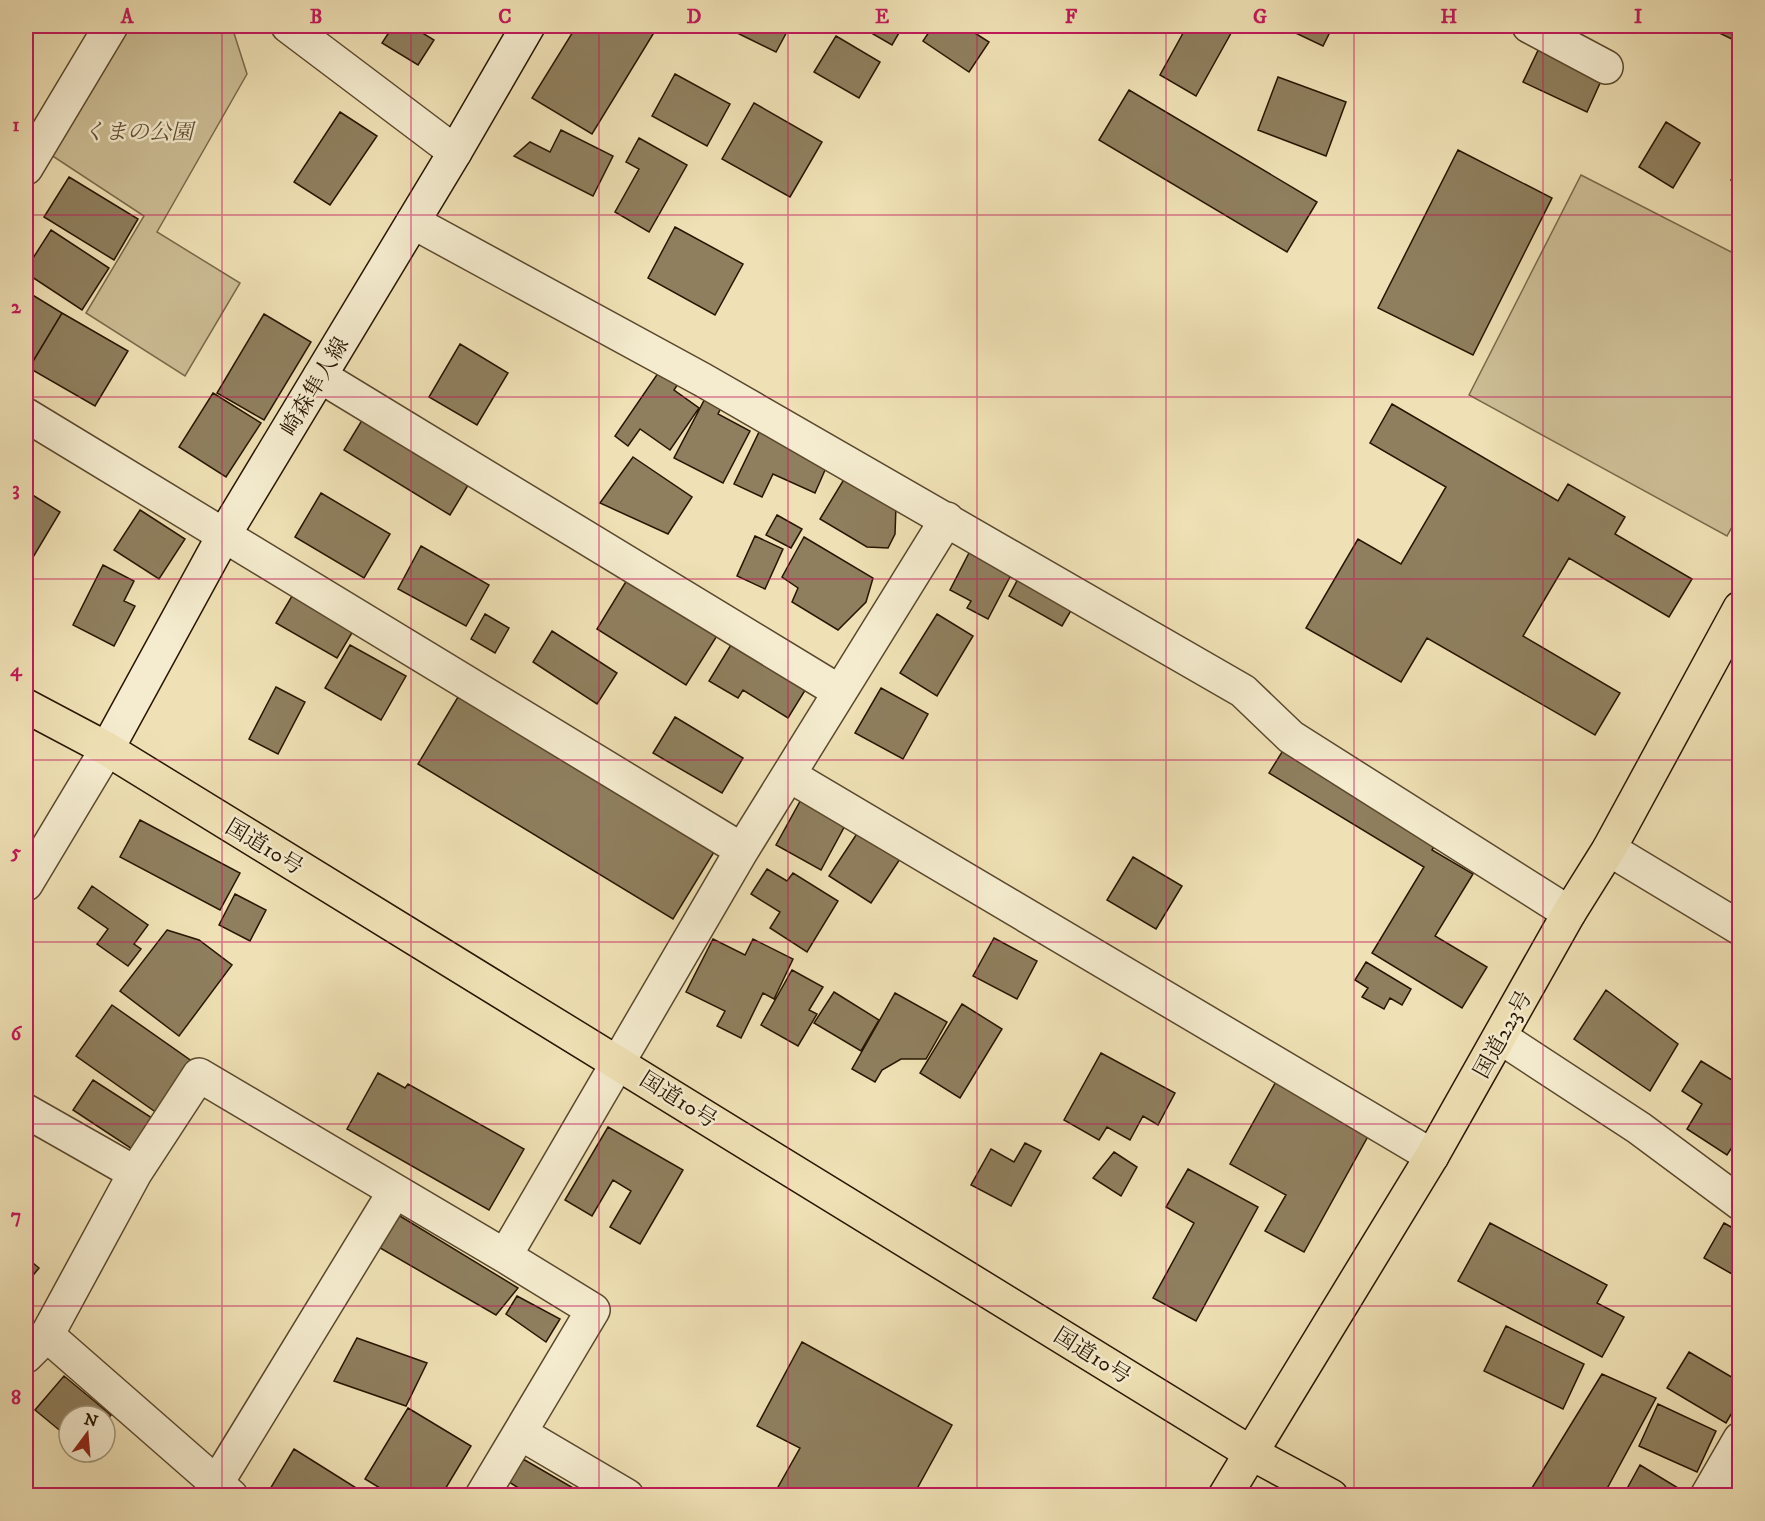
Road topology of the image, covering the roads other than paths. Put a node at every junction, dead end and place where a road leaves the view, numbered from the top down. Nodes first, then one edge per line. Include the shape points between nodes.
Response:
1 (111, 26) edge
2 (288, 26) edge
3 (528, 26) edge
4 (1529, 26) edge
5 (1606, 67) dead end
6 (455, 152) junction
7 (26, 168) edge
8 (413, 222) junction
9 (320, 376) junction
10 (26, 415) edge
11 (947, 519) junction
12 (224, 535) junction
13 (1740, 608) edge
14 (840, 692) junction
15 (26, 706) edge
16 (107, 750) junction
17 (789, 775) junction
18 (1609, 849) junction
19 (742, 850) junction
20 (26, 884) edge
21 (1569, 913) junction
22 (1740, 928) edge
23 (1500, 1037) junction
24 (619, 1062) junction
25 (26, 1112) edge
26 (1432, 1156) junction
27 (135, 1173) junction
28 (394, 1191) junction
29 (1740, 1203) edge
30 (505, 1256) junction
31 (36, 1346) edge
32 (520, 1433) junction
33 (1740, 1439) edge
34 (1251, 1452) junction
35 (224, 1490) edge
36 (482, 1496) edge
37 (627, 1496) edge
38 (1225, 1496) edge
39 (1331, 1496) edge
40 (1707, 1496) edge

1 - 7 street
2 - 6 street
3 - 6 street, 崎森隼人線
4 - 5 street
6 - 8 street, 崎森隼人線
8 - 9 street, 崎森隼人線
8 - 11 street
9 - 12 street, 崎森隼人線
9 - 14 street
10 - 12 street
11 - 14 street
11 - 21 street via 1243,691 1291,737
12 - 16 street, 崎森隼人線
12 - 19 street
13 - 18 main road, 国道223号
14 - 17 street
15 - 16 main road, 国道10号
16 - 20 street, 崎森隼人線
16 - 24 main road, 国道10号
17 - 19 street
17 - 26 street
18 - 21 main road, 国道223号
18 - 22 street
19 - 24 street
21 - 23 main road, 国道223号
23 - 26 main road, 国道223号
23 - 29 street via 1639,1128
24 - 30 street
24 - 34 main road, 国道10号
25 - 27 street
26 - 34 main road, 国道223号
27 - 28 street via 199,1075
27 - 31 street
28 - 30 street
28 - 35 street
30 - 32 street via 593,1310
31 - 35 street
32 - 36 street
32 - 37 street
33 - 40 street
34 - 38 main road, 国道223号
34 - 39 main road, 国道10号

